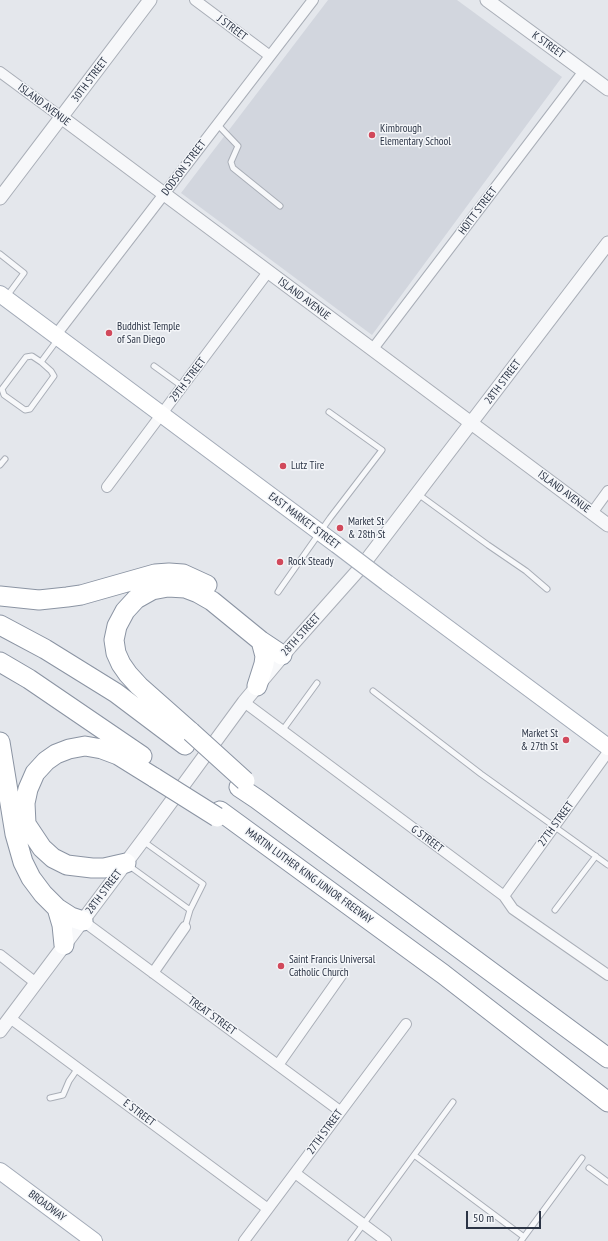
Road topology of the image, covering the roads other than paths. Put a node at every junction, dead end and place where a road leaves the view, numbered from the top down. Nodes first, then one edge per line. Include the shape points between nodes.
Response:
1 (150, 0) edge
2 (195, 0) edge
3 (313, 0) edge
4 (487, 0) edge
5 (270, 56) junction
6 (584, 71) junction
7 (0, 72) edge
8 (608, 89) edge
9 (61, 117) junction
10 (218, 125) junction
11 (164, 194) junction
12 (0, 198) edge
13 (280, 206) dead end
14 (608, 243) edge
15 (0, 254) edge
16 (268, 272) junction
17 (3, 296) edge
18 (57, 337) junction
19 (372, 350) junction
20 (41, 362) junction
21 (154, 366) dead end
22 (183, 387) junction
23 (329, 412) dead end
24 (162, 415) junction
25 (472, 424) junction
26 (5, 459) dead end
27 (0, 465) edge
28 (107, 487) dead end
29 (608, 491) edge
30 (418, 493) junction
31 (592, 513) junction
32 (608, 525) edge
33 (320, 533) junction
34 (546, 590) dead end
35 (278, 592) dead end
36 (0, 596) edge
37 (0, 625) edge
38 (261, 641) junction
39 (286, 651) junction
40 (0, 662) edge
41 (317, 683) dead end
42 (257, 686) junction
43 (373, 691) dead end
44 (244, 702) junction
45 (282, 731) junction
46 (188, 739) junction
47 (0, 742) edge
48 (608, 748) edge
49 (608, 752) edge
50 (158, 773) junction
51 (26, 824) junction
52 (554, 826) junction
53 (142, 841) junction
54 (596, 856) junction
55 (126, 863) junction
56 (608, 865) edge
57 (504, 896) junction
58 (57, 908) junction
59 (190, 910) junction
60 (555, 910) dead end
61 (83, 921) junction
62 (185, 927) joint
63 (64, 945) junction
64 (0, 955) edge
65 (153, 973) junction
66 (342, 974) dead end
67 (608, 975) edge
68 (36, 983) junction
69 (10, 1018) junction
70 (406, 1024) dead end
71 (0, 1031) edge
72 (606, 1057) edge
73 (278, 1065) junction
74 (78, 1068) junction
75 (50, 1098) dead end
76 (453, 1102) dead end
77 (608, 1102) edge
78 (340, 1111) junction
79 (414, 1155) junction
80 (582, 1158) dead end
81 (589, 1168) dead end
82 (0, 1172) edge
83 (295, 1173) junction
84 (608, 1182) edge
85 (268, 1209) junction
86 (364, 1225) junction
87 (523, 1239) edge
88 (94, 1241) edge
89 (244, 1241) edge
90 (352, 1241) edge
91 (386, 1241) edge

1 - 9 street, 30TH STREET
2 - 5 street, J STREET
3 - 5 street, DODSON STREET
4 - 6 street, K STREET
5 - 10 street, DODSON STREET
6 - 8 street, K STREET
6 - 19 street, HOITT STREET
7 - 9 street, ISLAND AVENUE
9 - 11 street, ISLAND AVENUE
9 - 12 street, 30TH STREET
10 - 11 street, DODSON STREET
10 - 13 lane via 238,146 231,162 233,168
11 - 16 street, ISLAND AVENUE
11 - 18 street, DODSON STREET
14 - 25 street, 28TH STREET
15 - 17 lane via 24,273
16 - 19 street, ISLAND AVENUE
16 - 22 street, 29TH STREET
17 - 18 main road, EAST MARKET STREET
18 - 20 lane
18 - 24 main road, EAST MARKET STREET
19 - 25 street, ISLAND AVENUE
20 - 20 lane via 32,356 26,357 2,389 4,395 25,410 30,409 54,376
21 - 22 lane
22 - 24 street, 29TH STREET
23 - 33 lane via 382,450
24 - 28 street, 29TH STREET
24 - 33 main road, EAST MARKET STREET
25 - 30 street, 28TH STREET
25 - 31 street, ISLAND AVENUE
26 - 27 lane
29 - 31 street
30 - 34 lane via 526,570
30 - 39 street, 28TH STREET via 362,566
31 - 32 street, ISLAND AVENUE
33 - 35 lane
33 - 48 main road, EAST MARKET STREET, bridge
36 - 39 highway via 39,600 67,597 155,574 183,574 209,586
37 - 46 highway via 45,649
38 - 39 highway
38 - 42 highway via 265,656
38 - 46 highway via 212,601 185,588 168,587 152,590 136,599 125,611 116,626 114,640 121,664
39 - 42 street, 28TH STREET
40 - 50 highway, MARTIN LUTHER KING JUNIOR FREEWAY via 29,679
41 - 45 lane
42 - 44 street, 28TH STREET
43 - 52 lane
44 - 45 street, G STREET
44 - 53 street, 28TH STREET
45 - 57 street, G STREET
46 - 72 highway via 257,799
47 - 58 highway via 15,834 23,862 31,878
49 - 52 street, 27TH STREET
50 - 51 highway via 102,749 84,746 56,754 35,773 28,789 25,803
50 - 77 highway, MARTIN LUTHER KING JUNIOR FREEWAY via 278,854 443,974
51 - 55 highway via 42,848 53,858 67,865 104,868
51 - 61 highway via 30,854 38,870 48,885 75,908
52 - 54 lane
52 - 57 street, 27TH STREET
53 - 55 street, 28TH STREET
53 - 59 lane via 203,884
54 - 56 lane
54 - 60 lane
55 - 59 lane
55 - 61 street, 28TH STREET
57 - 67 street, G STREET via 513,909
58 - 61 highway via 70,917
58 - 63 highway
59 - 62 lane
61 - 63 street, 28TH STREET
61 - 65 street, TREAT STREET
62 - 65 street
63 - 68 street, 28TH STREET
64 - 68 street
65 - 73 street, TREAT STREET
66 - 73 street
68 - 69 street, 28TH STREET
69 - 71 street, 28TH STREET
69 - 74 street, E STREET
70 - 78 street, 27TH STREET
73 - 78 street, TREAT STREET
74 - 75 lane via 63,1095
74 - 85 street, E STREET
76 - 79 lane
78 - 83 street, 27TH STREET
79 - 86 lane
79 - 87 lane
80 - 87 lane
81 - 84 lane
82 - 88 main road, BROADWAY
83 - 85 street, 27TH STREET
83 - 86 street
85 - 89 street, 27TH STREET
86 - 90 lane
86 - 91 street

